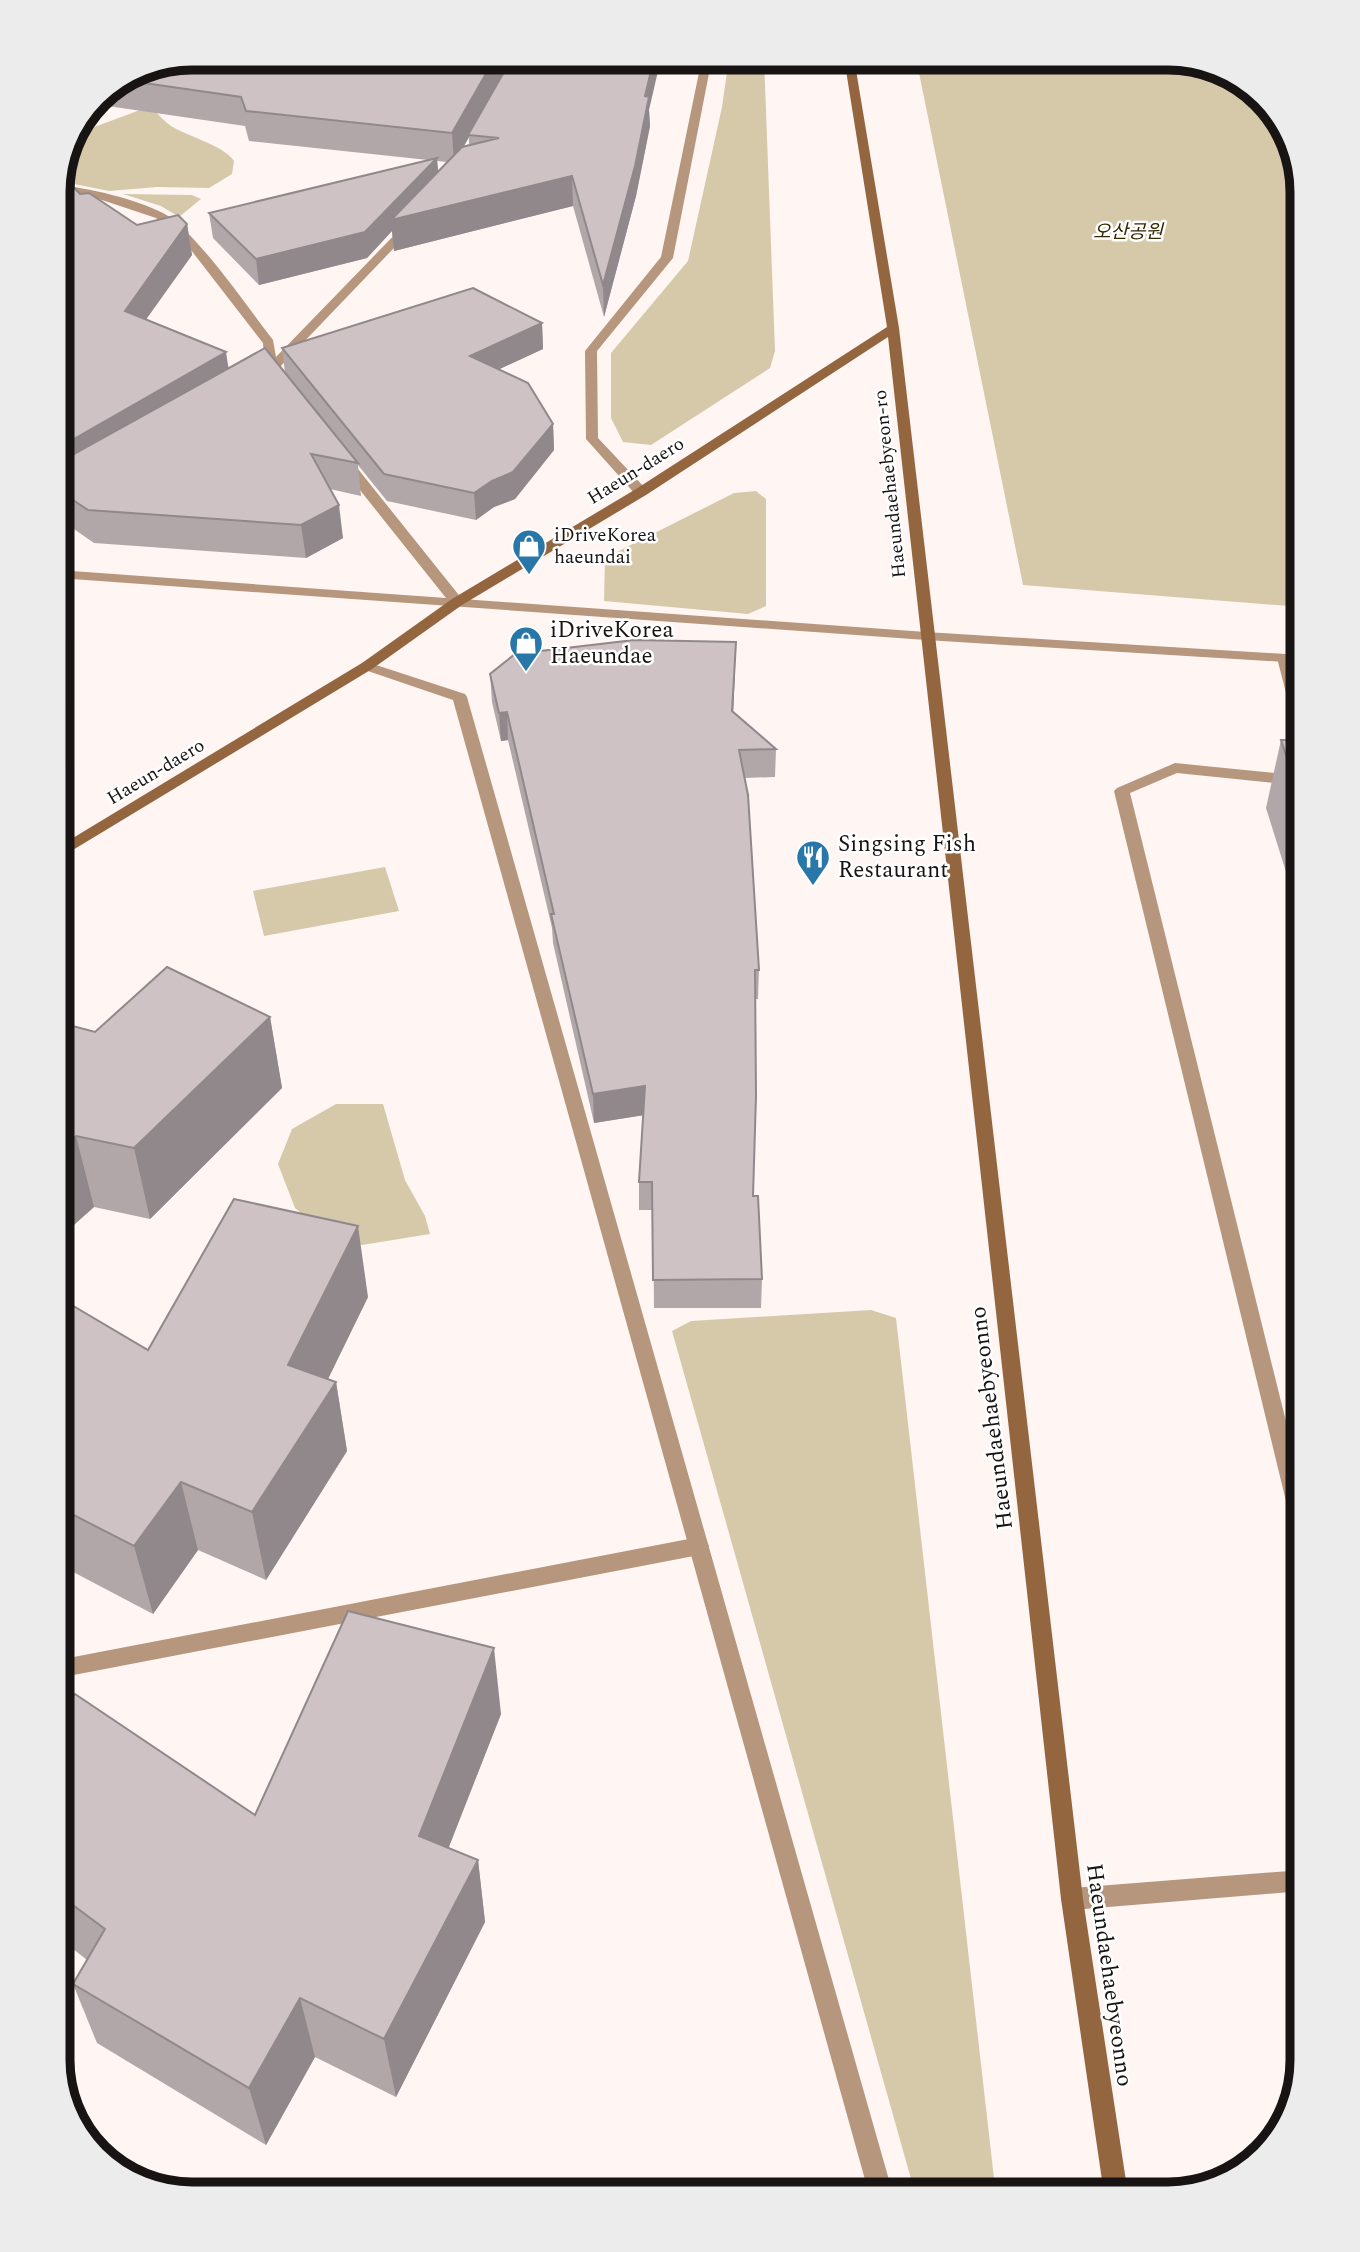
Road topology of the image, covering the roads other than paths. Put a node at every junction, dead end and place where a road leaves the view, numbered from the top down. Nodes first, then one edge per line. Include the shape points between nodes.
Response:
1 (705, 70) edge
2 (851, 70) edge
3 (70, 189) edge
4 (418, 216) edge
5 (893, 328) junction
6 (275, 374) junction
7 (247, 382) edge
8 (339, 454) edge
9 (641, 492) junction
10 (70, 575) edge
11 (457, 603) junction
12 (926, 636) junction
13 (1284, 658) junction
14 (1290, 658) edge
15 (367, 666) junction
16 (1290, 681) edge
17 (1290, 780) edge
18 (70, 847) edge
19 (1290, 1477) edge
20 (699, 1546) junction
21 (70, 1667) edge
22 (1290, 1881) edge
23 (1072, 1899) junction
24 (877, 2182) edge
25 (1114, 2182) edge

1 - 9 street via 667,258 591,351 592,439
2 - 5 main road
3 - 6 street via 159,216 195,248 269,343
4 - 6 street
5 - 9 main road, Haeun-daero
5 - 12 main road, Haeundaehaebyeon-ro
6 - 7 street
8 - 11 street
9 - 11 main road, Haeun-daero
10 - 11 street
11 - 12 street
11 - 15 main road, Haeun-daero
12 - 13 street
12 - 23 main road, Haeundaehaebyeonno
13 - 14 street
13 - 16 street
15 - 18 main road, Haeun-daero
15 - 20 street via 460,697
17 - 19 street via 1175,768 1122,791
20 - 21 street
20 - 24 street
22 - 23 street
23 - 25 main road, Haeundaehaebyeonno

